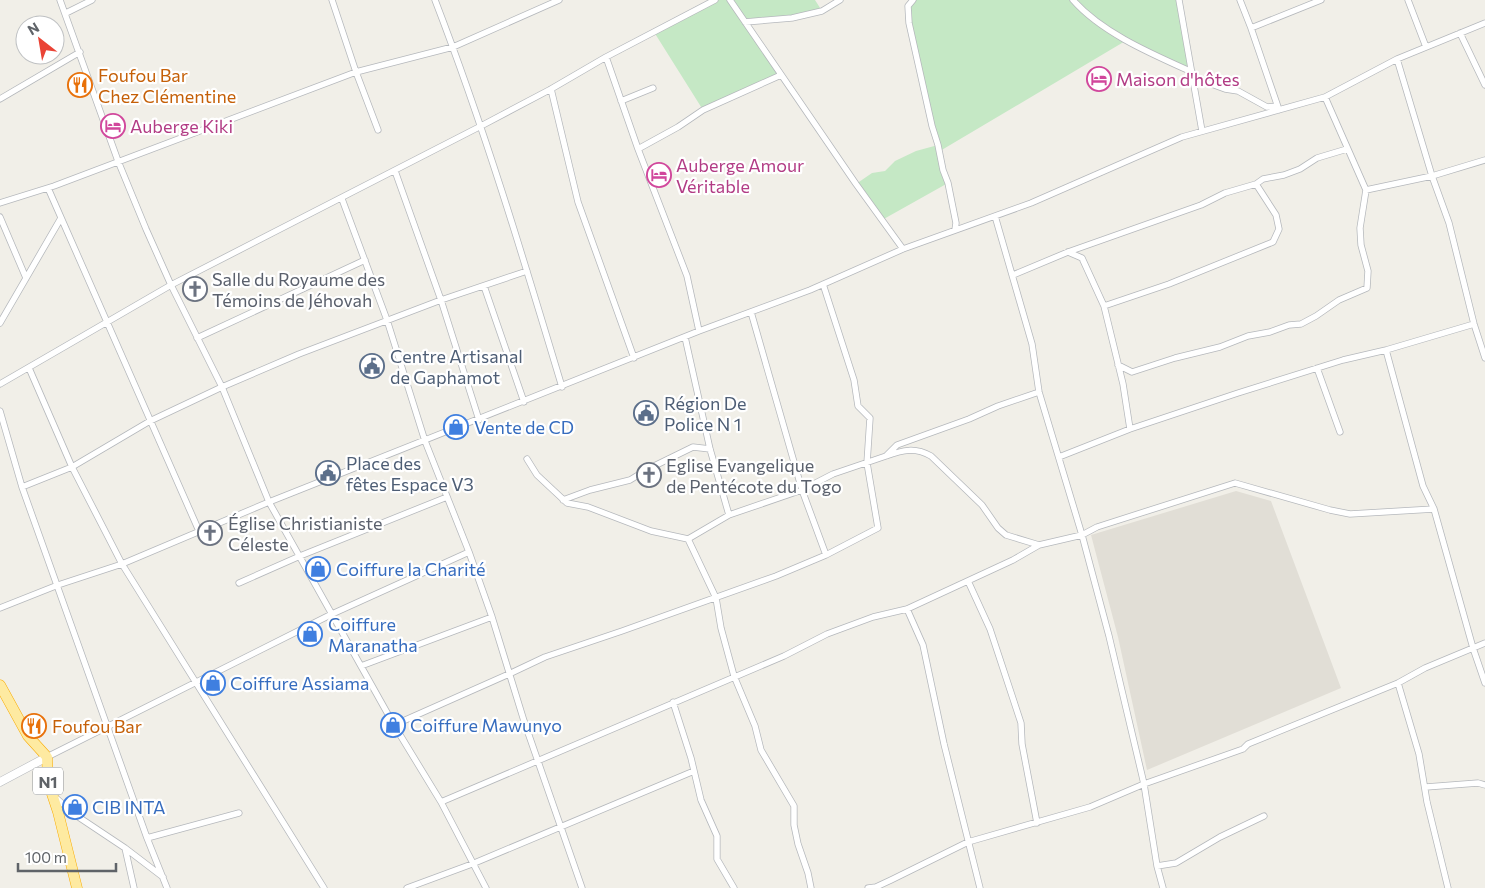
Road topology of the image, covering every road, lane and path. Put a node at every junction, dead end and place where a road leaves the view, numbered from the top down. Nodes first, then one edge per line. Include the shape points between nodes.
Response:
1 (60, 0) edge
2 (92, 0) edge
3 (332, 0) edge
4 (435, 0) edge
5 (559, 0) edge
6 (715, 0) edge
7 (730, 0) edge
8 (840, 0) edge
9 (913, 0) edge
10 (1073, 0) edge
11 (1179, 0) edge
12 (1240, 0) edge
13 (1321, 0) edge
14 (1408, 0) edge
15 (66, 13) junction
16 (745, 22) junction
17 (1485, 23) edge
18 (1251, 28) junction
19 (1460, 33) junction
20 (453, 47) junction
21 (1426, 47) junction
22 (80, 52) junction
23 (606, 57) junction
24 (1397, 59) junction
25 (356, 72) junction
26 (781, 75) junction
27 (1192, 75) junction
28 (1485, 85) edge
29 (653, 88) dead end
30 (550, 89) junction
31 (1324, 97) junction
32 (0, 100) edge
33 (621, 101) junction
34 (1278, 108) junction
35 (481, 126) junction
36 (378, 130) dead end
37 (1202, 131) junction
38 (638, 149) junction
39 (1347, 149) junction
40 (1485, 160) edge
41 (118, 161) junction
42 (395, 171) junction
43 (1432, 176) junction
44 (1256, 184) junction
45 (48, 188) junction
46 (1366, 190) junction
47 (342, 199) junction
48 (0, 203) edge
49 (0, 216) edge
50 (995, 216) junction
51 (61, 218) junction
52 (955, 230) junction
53 (903, 249) junction
54 (1068, 252) junction
55 (365, 260) junction
56 (527, 271) junction
57 (1013, 275) junction
58 (26, 278) junction
59 (823, 284) junction
60 (171, 285) junction
61 (484, 286) junction
62 (441, 300) junction
63 (1104, 306) junction
64 (751, 312) junction
65 (387, 320) junction
66 (0, 323) edge
67 (107, 324) junction
68 (1474, 324) junction
69 (700, 331) junction
70 (685, 337) junction
71 (197, 338) junction
72 (1386, 350) junction
73 (634, 358) junction
74 (1485, 358) edge
75 (1118, 365) junction
76 (29, 368) junction
77 (1317, 368) junction
78 (0, 384) edge
79 (222, 387) junction
80 (562, 387) junction
81 (1039, 392) junction
82 (524, 402) junction
83 (0, 411) edge
84 (479, 420) junction
85 (150, 421) junction
86 (1130, 429) junction
87 (1340, 432) dead end
88 (425, 441) junction
89 (710, 449) junction
90 (886, 456) junction
91 (1059, 457) junction
92 (527, 459) dead end
93 (867, 463) junction
94 (72, 467) junction
95 (22, 487) junction
96 (802, 490) junction
97 (447, 497) junction
98 (563, 500) junction
99 (269, 502) junction
100 (1434, 509) junction
101 (729, 515) junction
102 (199, 532) junction
103 (1082, 535) junction
104 (688, 539) junction
105 (1039, 545) junction
106 (469, 552) junction
107 (826, 554) junction
108 (300, 556) junction
109 (122, 564) junction
110 (968, 581) junction
111 (239, 583) dead end
112 (58, 585) junction
113 (716, 598) junction
114 (0, 608) edge
115 (907, 609) junction
116 (332, 614) junction
117 (492, 617) junction
118 (1485, 643) edge
119 (1473, 648) junction
120 (361, 666) junction
121 (509, 674) junction
122 (734, 676) junction
123 (1398, 682) junction
124 (195, 683) junction
125 (1485, 683) edge
126 (0, 685) edge
127 (673, 702) junction
128 (394, 725) junction
129 (109, 726) junction
130 (47, 757) junction
131 (539, 761) junction
132 (694, 771) junction
133 (0, 782) edge
134 (1144, 784) junction
135 (1485, 785) edge
136 (1426, 787) junction
137 (53, 796) junction
138 (441, 802) junction
139 (239, 813) dead end
140 (1264, 816) dead end
141 (1037, 823) junction
142 (562, 827) junction
143 (147, 838) junction
144 (968, 842) junction
145 (124, 848) junction
146 (472, 864) junction
147 (1157, 866) junction
148 (163, 877) junction
149 (77, 888) edge
150 (134, 888) edge
151 (167, 888) edge
152 (324, 888) edge
153 (407, 888) edge
154 (486, 888) edge
155 (582, 888) edge
156 (734, 888) edge
157 (811, 888) edge
158 (868, 888) edge
159 (980, 888) edge
160 (1163, 888) edge
161 (1448, 888) edge

1 - 15 street
2 - 15 street
3 - 25 street
4 - 20 street
5 - 20 street
6 - 23 street
7 - 16 street
8 - 16 street via 822,12
9 - 52 street via 908,6 909,22 948,182
10 - 27 street via 1091,18 1111,31
11 - 27 street
12 - 18 street
13 - 18 street
14 - 21 street
15 - 22 street
16 - 26 street
17 - 19 street
18 - 34 street
19 - 21 street
19 - 28 street
20 - 25 street
20 - 35 street
21 - 24 street
22 - 32 street
22 - 41 street
23 - 30 street
23 - 33 street
24 - 31 street
24 - 43 street
25 - 36 street
25 - 41 street
26 - 38 street via 703,110
26 - 53 street
27 - 34 street via 1225,89 1242,92 1266,107
27 - 37 street
29 - 33 street
30 - 35 street
30 - 73 street via 578,202
31 - 34 street
31 - 39 street
33 - 38 street
34 - 37 street
35 - 42 street
35 - 56 street
37 - 50 street
38 - 69 street via 687,276
39 - 44 street
39 - 46 street
40 - 43 street
41 - 45 street
41 - 60 street
42 - 47 street
42 - 62 street
43 - 46 street
43 - 68 street via 1448,222
44 - 54 street
44 - 63 street via 1276,215 1278,229 1273,242
45 - 48 street
45 - 51 street
46 - 75 street via 1360,228 1368,271 1367,288 1339,300 1301,324 1248,336 1132,372
47 - 55 street
47 - 60 street
49 - 58 street
50 - 52 street
50 - 57 street
51 - 58 street
51 - 67 street
52 - 53 street
53 - 59 street
54 - 57 street
54 - 63 street via 1082,258
55 - 65 street
55 - 71 street
56 - 61 street
56 - 80 street
57 - 81 street via 1032,344
58 - 66 street
59 - 64 street
59 - 93 street via 854,380 858,406 870,418
60 - 67 street
60 - 71 street
61 - 62 street
61 - 82 street
62 - 65 street
62 - 84 street
63 - 75 street
64 - 69 street
64 - 96 street
65 - 79 street
65 - 88 street
67 - 76 street
67 - 85 street
68 - 72 street
68 - 74 street
69 - 70 street
70 - 73 street
70 - 89 street
71 - 79 street
72 - 77 street
72 - 100 street via 1424,486
73 - 80 street
75 - 86 street
76 - 78 street
76 - 94 street
77 - 86 street
77 - 87 street
79 - 85 street
79 - 99 street
80 - 82 street
81 - 90 street via 897,445
81 - 91 street
82 - 84 street
83 - 95 street
84 - 88 street
85 - 94 street
85 - 102 street
86 - 91 street
88 - 97 street
88 - 99 street
89 - 98 street via 693,447 630,480
89 - 101 street
90 - 93 street
90 - 105 street via 902,450 921,451 939,463 1006,535
91 - 103 street
92 - 98 street via 537,475
93 - 96 street via 833,474
93 - 107 street via 878,528
94 - 95 street
94 - 109 street
95 - 112 street
96 - 101 street
96 - 107 street
97 - 106 street
97 - 108 street
98 - 104 street via 650,530
99 - 102 street
99 - 108 street
100 - 103 street via 1350,514 1235,483 1097,527
100 - 119 street
101 - 104 street
102 - 109 street
103 - 105 street
103 - 134 street
104 - 113 street
105 - 110 street
106 - 116 street
106 - 117 street
107 - 113 street
108 - 111 street
108 - 116 street
109 - 112 street
109 - 124 street
110 - 115 street
110 - 141 street via 990,629 1021,724
112 - 114 street
112 - 129 street
113 - 121 street via 545,657
113 - 122 street
115 - 122 street via 873,617 827,634
115 - 144 street via 923,645
116 - 120 street
116 - 124 street
117 - 120 street
117 - 121 street
118 - 119 street
119 - 123 street
119 - 125 street
120 - 128 street
121 - 128 street
121 - 131 street
122 - 127 street
122 - 157 street via 761,750 794,806 794,825
123 - 134 street via 1248,744 1244,749
123 - 136 street
124 - 129 street
124 - 152 street
126 - 130 highway, N1 via 28,736
127 - 131 street
127 - 132 street
128 - 138 street
129 - 130 street
129 - 143 street
130 - 133 street
130 - 137 highway, N1 via 48,782
131 - 138 street
131 - 142 street
132 - 142 street
132 - 156 street via 701,800 717,836 717,859
134 - 141 street via 1090,807
134 - 147 street
135 - 136 street
136 - 161 street
137 - 145 street
137 - 149 highway, N1
138 - 146 street
139 - 143 street
140 - 147 street via 1176,863
141 - 144 street
142 - 146 street
142 - 155 street
143 - 148 street
144 - 158 street
144 - 159 street
145 - 148 street
145 - 150 street
146 - 153 street
146 - 154 street
147 - 160 street
148 - 151 street

